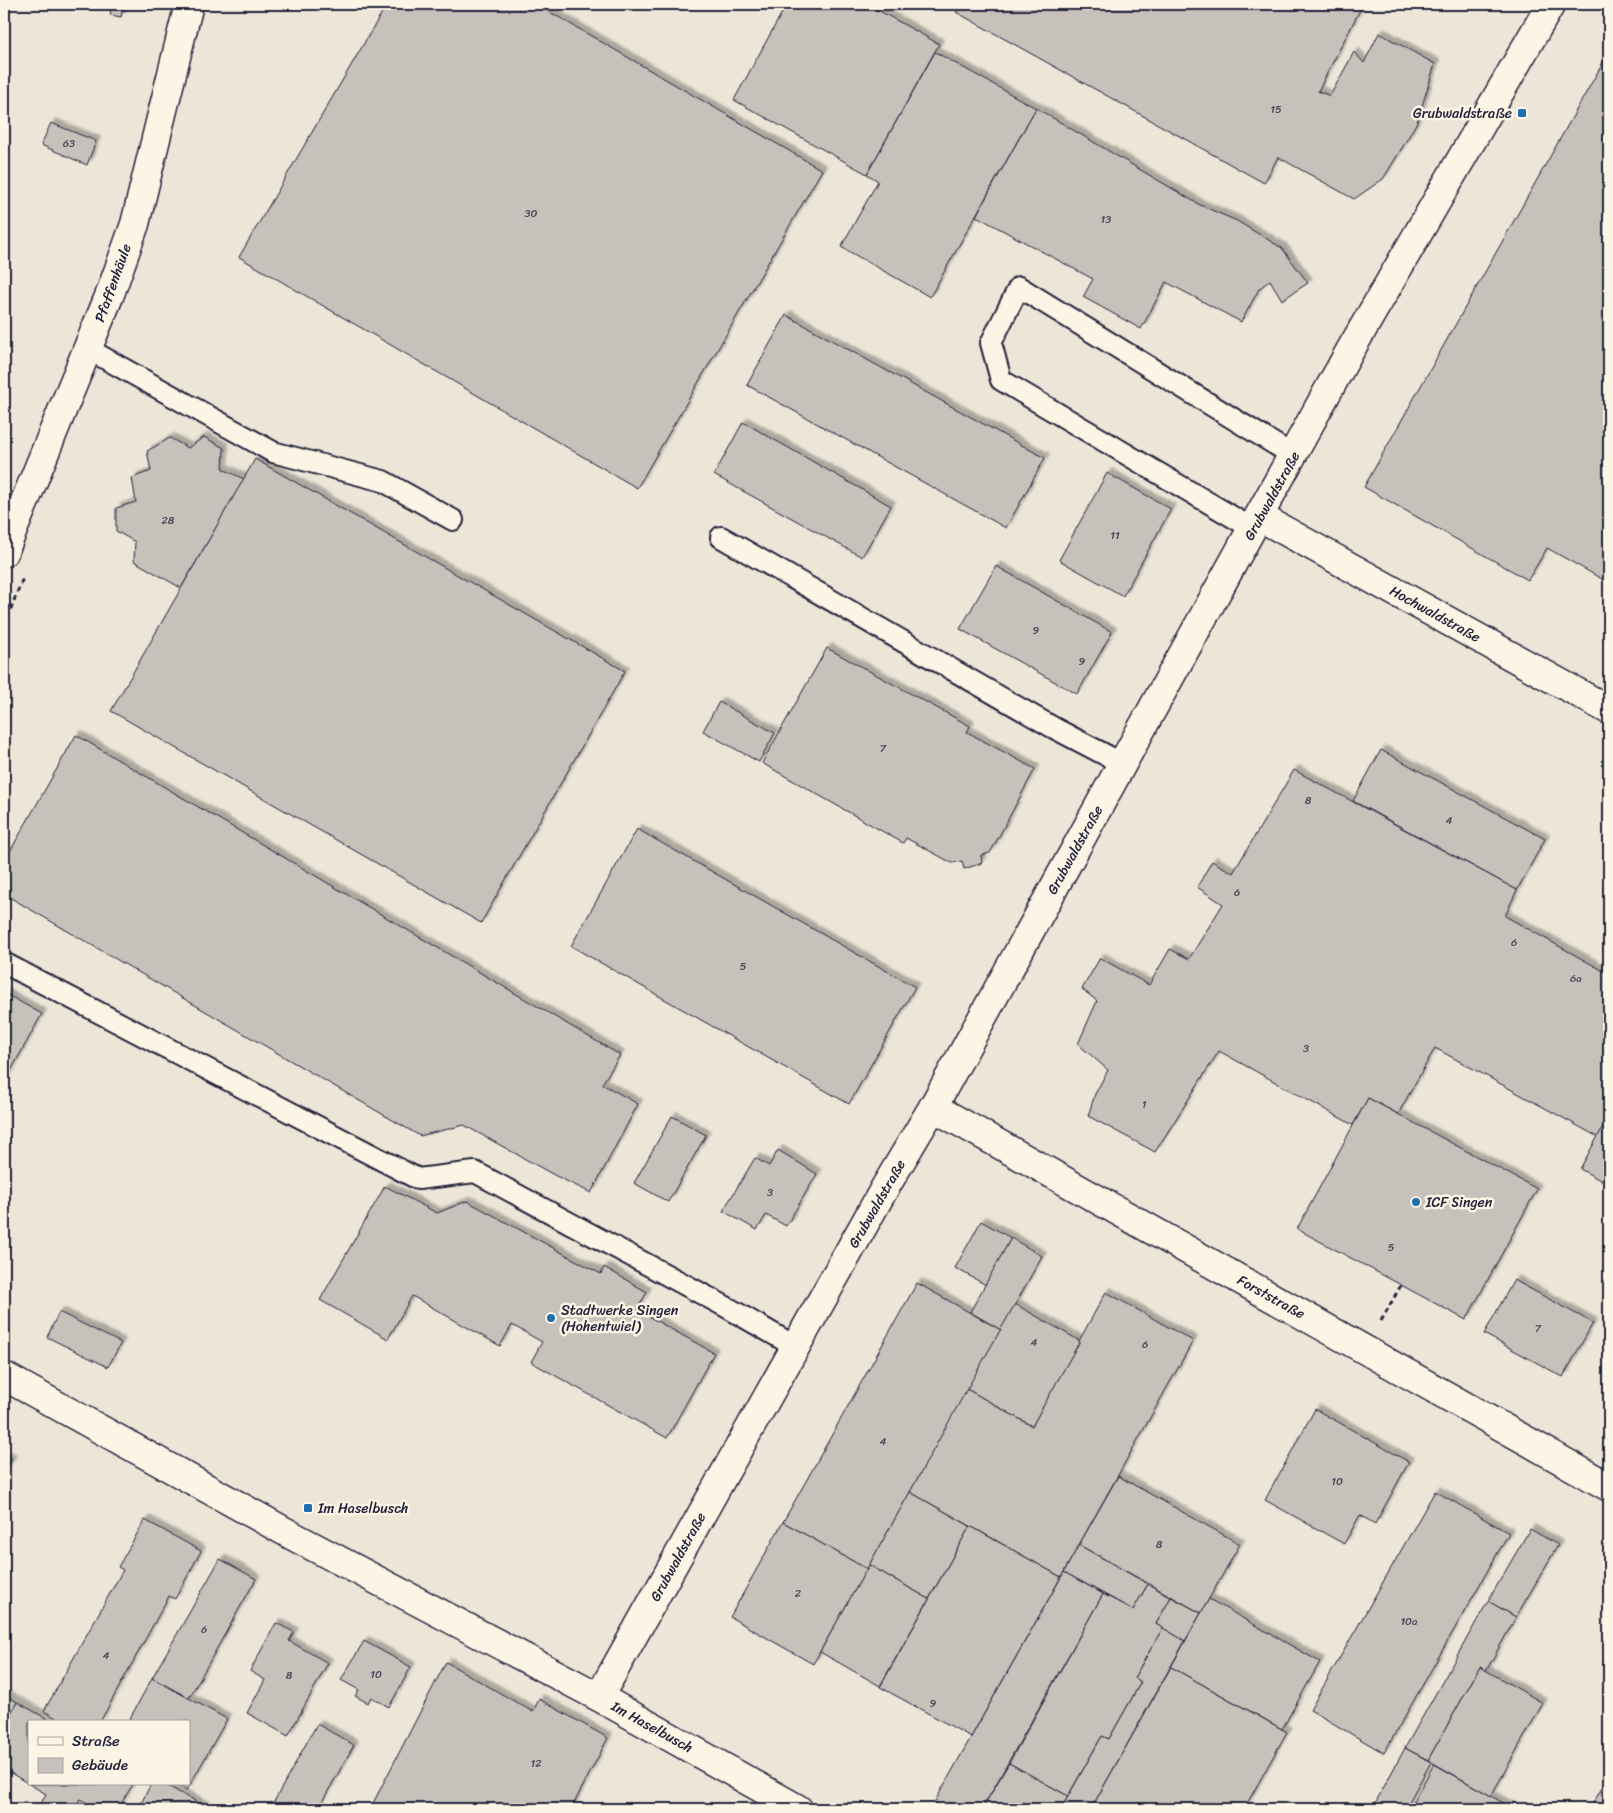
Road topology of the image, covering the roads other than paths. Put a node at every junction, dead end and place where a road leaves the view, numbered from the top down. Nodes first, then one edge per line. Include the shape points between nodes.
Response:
1 (189, 4) edge
2 (1551, 4) edge
3 (88, 349) junction
4 (1294, 456) junction
5 (453, 520) dead end
6 (1257, 523) junction
7 (721, 537) dead end
8 (4, 552) edge
9 (1609, 710) edge
10 (1123, 764) junction
11 (4, 964) edge
12 (933, 1107) junction
13 (796, 1347) junction
14 (4, 1376) edge
15 (1609, 1487) edge
16 (599, 1698) junction
17 (798, 1809) edge

1 - 3 street, Pfaffenhäule via 135,224
2 - 4 street, Grubwaldstraße via 1351,349
3 - 5 lane via 273,452 383,481
3 - 8 street, Pfaffenhäule
4 - 6 street, Grubwaldstraße
4 - 6 lane via 1019,287 991,343 1001,380
6 - 9 street, Hochwaldstraße
6 - 10 street, Grubwaldstraße
7 - 10 lane via 1054,728
10 - 12 street, Grubwaldstraße
11 - 13 lane via 418,1179 474,1172
12 - 13 street, Grubwaldstraße
12 - 15 street, Forststraße
13 - 16 street, Grubwaldstraße
14 - 16 street, Im Haselbusch via 293,1536
16 - 17 street, Im Haselbusch

